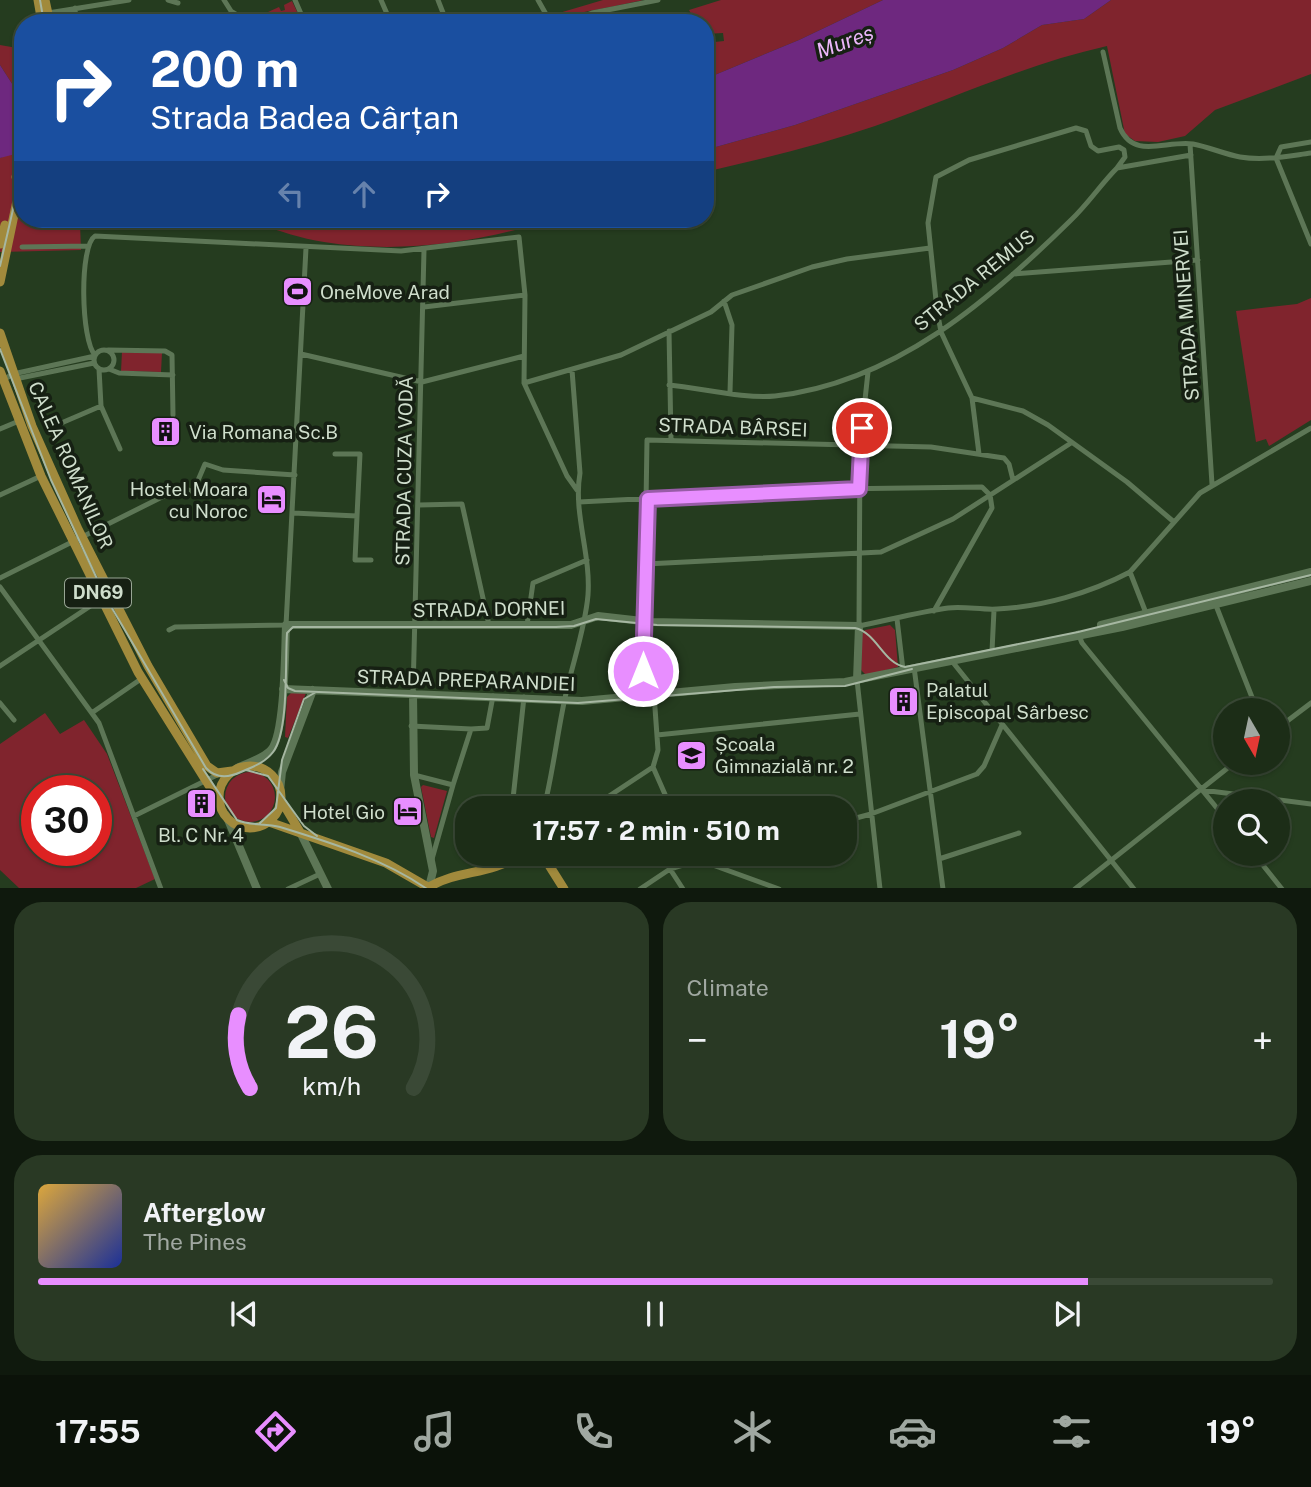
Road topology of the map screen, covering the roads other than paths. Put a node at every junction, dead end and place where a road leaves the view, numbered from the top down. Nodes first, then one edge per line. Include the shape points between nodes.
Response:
1 (129, 0) edge
2 (168, 0) edge
3 (224, 0) edge
4 (657, 0) edge
5 (178, 4) dead end
6 (75, 8) junction
7 (59, 14) edge
8 (75, 14) edge
9 (236, 14) edge
10 (589, 14) edge
11 (1103, 52) dead end
12 (1311, 142) edge
13 (1190, 144) junction
14 (1311, 153) edge
15 (1191, 155) junction
16 (1276, 158) junction
17 (1115, 171) junction
18 (14, 194) edge
19 (14, 202) edge
20 (9, 219) junction
21 (0, 244) edge
22 (1311, 244) edge
23 (88, 246) junction
24 (22, 247) dead end
25 (306, 248) junction
26 (930, 248) junction
27 (424, 250) junction
28 (1198, 260) junction
29 (1013, 274) junction
30 (0, 282) edge
31 (525, 295) junction
32 (724, 301) junction
33 (424, 307) junction
34 (669, 331) junction
35 (941, 332) junction
36 (0, 333) edge
37 (108, 351) junction
38 (301, 354) junction
39 (524, 356) junction
40 (95, 358) junction
41 (99, 369) junction
42 (109, 369) junction
43 (572, 370) junction
44 (868, 372) junction
45 (173, 375) junction
46 (8, 376) edge
47 (422, 382) junction
48 (524, 383) junction
49 (670, 385) junction
50 (730, 392) junction
51 (972, 398) junction
52 (101, 406) junction
53 (173, 415) dead end
54 (19, 421) junction
55 (59, 424) dead end
56 (1311, 428) edge
57 (0, 429) edge
58 (671, 440) junction
59 (1070, 443) junction
60 (860, 446) junction
61 (120, 449) dead end
62 (335, 454) dead end
63 (979, 454) junction
64 (580, 473) junction
65 (295, 475) junction
66 (41, 476) junction
67 (567, 476) junction
68 (1013, 480) junction
69 (1212, 484) junction
70 (859, 489) junction
71 (577, 490) junction
72 (0, 495) edge
73 (990, 495) junction
74 (648, 499) junction
75 (579, 502) junction
76 (419, 505) junction
77 (293, 513) junction
78 (357, 516) junction
79 (1174, 522) junction
80 (82, 536) junction
81 (71, 541) junction
82 (859, 555) junction
83 (371, 560) dead end
84 (587, 560) junction
85 (646, 564) junction
86 (1130, 572) junction
87 (1311, 572) edge
88 (0, 578) edge
89 (1311, 581) edge
90 (0, 587) edge
91 (101, 599) junction
92 (1214, 600) junction
93 (994, 610) junction
94 (934, 611) junction
95 (1146, 613) junction
96 (585, 618) junction
97 (897, 619) junction
98 (643, 621) junction
99 (286, 625) junction
100 (415, 625) junction
101 (489, 625) junction
102 (527, 625) junction
103 (859, 626) junction
104 (169, 631) dead end
105 (1078, 633) junction
106 (38, 640) junction
107 (992, 651) junction
108 (951, 660) junction
109 (0, 666) edge
110 (914, 667) junction
111 (902, 670) junction
112 (141, 679) junction
113 (856, 680) junction
114 (283, 690) junction
115 (313, 690) junction
116 (413, 693) junction
117 (654, 694) junction
118 (643, 695) junction
119 (493, 696) junction
120 (524, 697) junction
121 (1252, 698) edge
122 (564, 700) junction
123 (1311, 703) edge
124 (0, 704) edge
125 (93, 712) junction
126 (860, 714) junction
127 (1290, 719) edge
128 (14, 720) dead end
129 (1002, 724) junction
130 (411, 726) junction
131 (471, 729) junction
132 (657, 735) junction
133 (653, 767) junction
134 (234, 770) junction
135 (220, 774) junction
136 (414, 775) junction
137 (1220, 775) edge
138 (205, 779) junction
139 (453, 785) junction
140 (1202, 790) junction
141 (931, 792) junction
142 (281, 795) junction
143 (513, 796) edge
144 (546, 796) edge
145 (610, 796) edge
146 (666, 796) edge
147 (220, 803) junction
148 (1213, 803) edge
149 (1311, 804) edge
150 (871, 814) junction
151 (226, 815) junction
152 (134, 816) junction
153 (857, 818) edge
154 (269, 822) junction
155 (300, 832) junction
156 (1019, 833) dead end
157 (939, 859) junction
158 (1111, 860) junction
159 (431, 862) junction
160 (498, 866) edge
161 (550, 866) edge
162 (676, 866) edge
163 (722, 866) edge
164 (1264, 866) edge
165 (670, 869) junction
166 (320, 874) junction
167 (161, 888) edge
168 (257, 888) edge
169 (288, 888) edge
170 (328, 888) edge
171 (430, 888) edge
172 (564, 888) edge
173 (640, 888) edge
174 (683, 888) edge
175 (779, 888) edge
176 (880, 888) edge
177 (943, 888) edge
178 (1075, 888) edge
179 (1134, 888) edge
180 (1282, 888) edge

1 - 6 street
2 - 5 street
3 - 9 street
4 - 10 street
6 - 7 street
6 - 8 street
11 - 13 street via 1124,137 1142,147
12 - 16 street via 1281,147
13 - 15 street, STRADA MINERVEI
13 - 16 street via 1239,157
14 - 16 street
15 - 17 street
15 - 28 street, STRADA MINERVEI
16 - 22 street
17 - 26 street via 1125,157 1124,149 1095,150 1086,131 1076,128 969,160 936,177 928,223
17 - 29 street, STRADA REMUS
18 - 20 main road
19 - 20 main road
20 - 21 main road
20 - 30 main road
23 - 24 street
23 - 25 street via 95,236
23 - 40 street via 84,320
25 - 27 street
25 - 38 street
26 - 32 street via 831,261 737,292
26 - 35 street
27 - 31 street via 519,237
27 - 33 street, STRADA CUZA VODĂ
28 - 29 street
28 - 69 street, STRADA MINERVEI
29 - 35 street, STRADA REMUS
31 - 33 street
31 - 39 street
32 - 34 street
32 - 50 street via 732,325
33 - 47 street, STRADA CUZA VODĂ
34 - 43 street via 621,355
34 - 49 street
35 - 44 street, STRADA REMUS
35 - 51 street
36 - 46 main road, CALEA ROMANILOR / DN69
37 - 40 street via 101,350
37 - 42 street via 114,358
37 - 45 street via 165,351 174,357
38 - 47 street
38 - 65 street
39 - 47 street
39 - 48 street
40 - 41 street
40 - 46 street
41 - 42 street
41 - 52 street
42 - 45 street
43 - 48 street
43 - 64 street
44 - 50 street, STRADA REMUS via 774,396
44 - 60 street
45 - 53 street
46 - 54 main road, CALEA ROMANILOR / DN69
46 - 80 main road, CALEA ROMANILOR / DN69
47 - 76 street, STRADA CUZA VODĂ
48 - 67 street
49 - 50 street, STRADA REMUS
49 - 58 street
51 - 59 street via 1023,411
51 - 63 street
52 - 55 street
52 - 61 street
54 - 57 street
54 - 66 main road, CALEA ROMANILOR / DN69
56 - 69 street
58 - 60 street, STRADA BÂRSEI
58 - 74 street, STRADA BÂRSEI via 647,440
59 - 68 street
59 - 79 street
60 - 63 street, STRADA BÂRSEI via 930,447
60 - 70 street
62 - 78 street via 360,454
63 - 68 street, STRADA BÂRSEI via 1007,460
64 - 67 street
64 - 71 street
65 - 77 street
65 - 80 street via 223,470 207,464 193,492 179,490
66 - 72 street
66 - 81 main road, CALEA ROMANILOR / DN69
67 - 71 street
68 - 73 street
69 - 79 street
70 - 73 street via 975,486
70 - 74 street
70 - 82 street
71 - 75 street
73 - 82 street via 935,528 881,552
73 - 94 street via 992,508
74 - 75 street
74 - 85 street
75 - 84 street
76 - 100 street, STRADA CUZA VODĂ
76 - 101 street via 462,504
77 - 78 street
77 - 99 street
78 - 83 street via 355,560
79 - 86 street
80 - 81 street
80 - 135 main road, CALEA ROMANILOR / DN69 via 153,673 207,766
81 - 88 street
81 - 91 main road, CALEA ROMANILOR / DN69
82 - 85 street
82 - 103 street
84 - 96 street
84 - 102 street via 533,583
85 - 98 street
86 - 93 street via 1070,596
86 - 95 street
87 - 92 main road
89 - 92 main road
90 - 106 street
91 - 106 street
91 - 112 main road, CALEA ROMANILOR / DN69
92 - 95 main road
92 - 105 main road via 1122,626
92 - 121 street
93 - 94 street
93 - 107 street
94 - 97 street
95 - 105 main road
96 - 98 main road, STRADA DORNEI
96 - 102 main road, STRADA DORNEI via 571,625
96 - 122 street
97 - 103 street
97 - 111 street
98 - 103 main road, STRADA DORNEI
98 - 118 street
99 - 100 main road, STRADA DORNEI
99 - 104 street
99 - 114 main road
100 - 101 main road, STRADA DORNEI
100 - 116 street, STRADA CUZA VODĂ
101 - 102 main road, STRADA DORNEI
103 - 113 main road
105 - 107 main road, STRADA PREPARANDIEI
105 - 140 street
106 - 109 street
106 - 125 street
107 - 108 main road, STRADA PREPARANDIEI
108 - 110 main road, STRADA PREPARANDIEI
108 - 129 street
110 - 111 main road, STRADA PREPARANDIEI
110 - 141 street
111 - 113 main road, STRADA PREPARANDIEI
112 - 125 street
112 - 138 main road, CALEA ROMANILOR / DN69
113 - 117 main road, STRADA PREPARANDIEI
113 - 126 street
114 - 115 main road, STRADA PREPARANDIEI
114 - 134 main road via 274,746
115 - 116 main road, STRADA PREPARANDIEI
115 - 142 main road via 282,772
116 - 119 main road, STRADA PREPARANDIEI
116 - 130 main road
117 - 118 main road, STRADA PREPARANDIEI
117 - 132 street
118 - 122 main road, STRADA PREPARANDIEI
119 - 120 main road, STRADA PREPARANDIEI
119 - 131 street via 487,728
120 - 122 main road, STRADA PREPARANDIEI
120 - 143 street
122 - 144 street
123 - 127 street
124 - 128 street
125 - 152 street
126 - 132 street
126 - 150 street
129 - 141 street via 981,771
129 - 158 street
130 - 131 street
130 - 136 main road
131 - 139 street
132 - 133 street
133 - 145 street
133 - 146 street
134 - 135 main road
134 - 142 main road via 251,766 265,770
134 - 147 main road via 220,786
135 - 138 street
136 - 139 street
136 - 159 main road
137 - 140 street
138 - 147 main road, CALEA ROMANILOR / DN69
138 - 152 street
139 - 159 street
140 - 148 street
140 - 149 street
140 - 158 street
141 - 150 street
141 - 157 street
142 - 154 main road via 279,810
142 - 155 main road
147 - 151 main road
150 - 153 street
150 - 176 street
151 - 154 main road via 246,827
151 - 168 main road
152 - 167 street
154 - 155 main road
155 - 166 main road
155 - 171 main road via 386,863
156 - 157 street
157 - 177 street
158 - 178 street
158 - 179 street
159 - 171 main road
160 - 171 main road via 443,879
161 - 172 main road
162 - 165 street
163 - 175 street
164 - 180 street
165 - 173 street
165 - 174 street
166 - 169 street
166 - 170 main road

